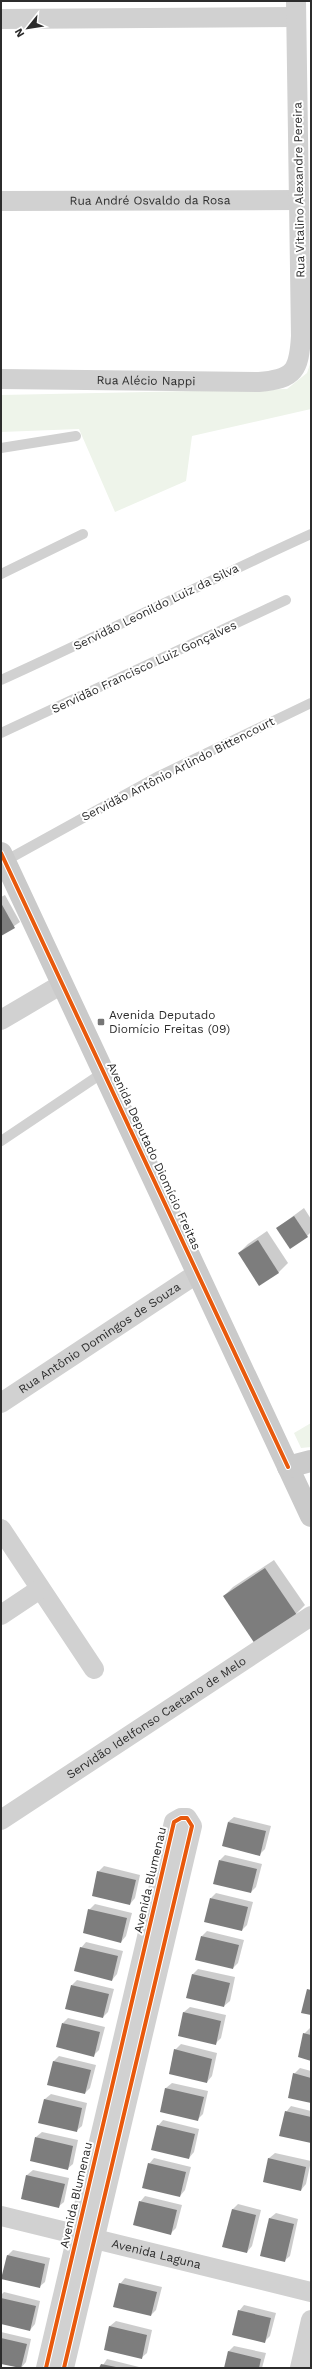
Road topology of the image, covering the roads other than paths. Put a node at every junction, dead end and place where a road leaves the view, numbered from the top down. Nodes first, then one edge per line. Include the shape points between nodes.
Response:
1 (296, 9) edge
2 (1, 19) edge
3 (299, 200) junction
4 (1, 201) edge
5 (290, 376) joint
6 (1, 379) edge
7 (76, 436) dead end
8 (1, 448) edge
9 (83, 534) dead end
10 (311, 534) edge
11 (1, 574) edge
12 (286, 600) dead end
13 (1, 680) edge
14 (311, 703) edge
15 (1, 733) edge
16 (3, 857) edge
17 (62, 984) junction
18 (1, 1020) edge
19 (104, 1072) junction
20 (1, 1141) edge
21 (198, 1273) junction
22 (1, 1403) edge
23 (311, 1461) edge
24 (288, 1468) junction
25 (311, 1516) edge
26 (1, 1529) edge
27 (40, 1589) junction
28 (1, 1615) edge
29 (311, 1616) edge
30 (94, 1669) dead end
31 (1, 1820) edge
32 (1, 2216) edge
33 (86, 2237) junction
34 (311, 2292) edge
35 (311, 2320) edge
36 (46, 2368) edge
37 (64, 2368) edge
38 (300, 2368) edge

1 - 2 street
1 - 3 street, Rua Vitalino Alexandre Pereira
3 - 4 street, Rua André Osvaldo da Rosa
3 - 5 street, Rua Vitalino Alexandre Pereira via 301,336 300,354 296,368
5 - 6 street, Rua Alécio Nappi via 259,382
7 - 8 lane
9 - 11 lane
10 - 13 lane, Servidão Leonildo Luiz da Silva via 208,580 83,643
12 - 15 lane, Servidão Francisco Luiz Gonçalves
14 - 16 lane, Servidão Antônio Arlindo Bittencourt via 159,776
16 - 17 street, Avenida Deputado Diomício Freitas
17 - 18 street
17 - 19 street, Avenida Deputado Diomício Freitas
19 - 20 lane
19 - 21 street, Avenida Deputado Diomício Freitas
21 - 22 street, Rua Antônio Domingos de Souza
21 - 24 street, Avenida Deputado Diomício Freitas
23 - 24 street
24 - 25 street, Avenida Deputado Diomício Freitas
26 - 27 street
27 - 28 street
27 - 30 street
29 - 31 street, Servidão Idelfonso Caetano de Melo
32 - 33 street, Avenida Laguna
33 - 33 street, Avenida Blumenau via 192,1826 187,1818 174,1822
33 - 34 street, Avenida Laguna
33 - 36 street, Avenida Blumenau
33 - 37 street, Avenida Blumenau
35 - 38 street

